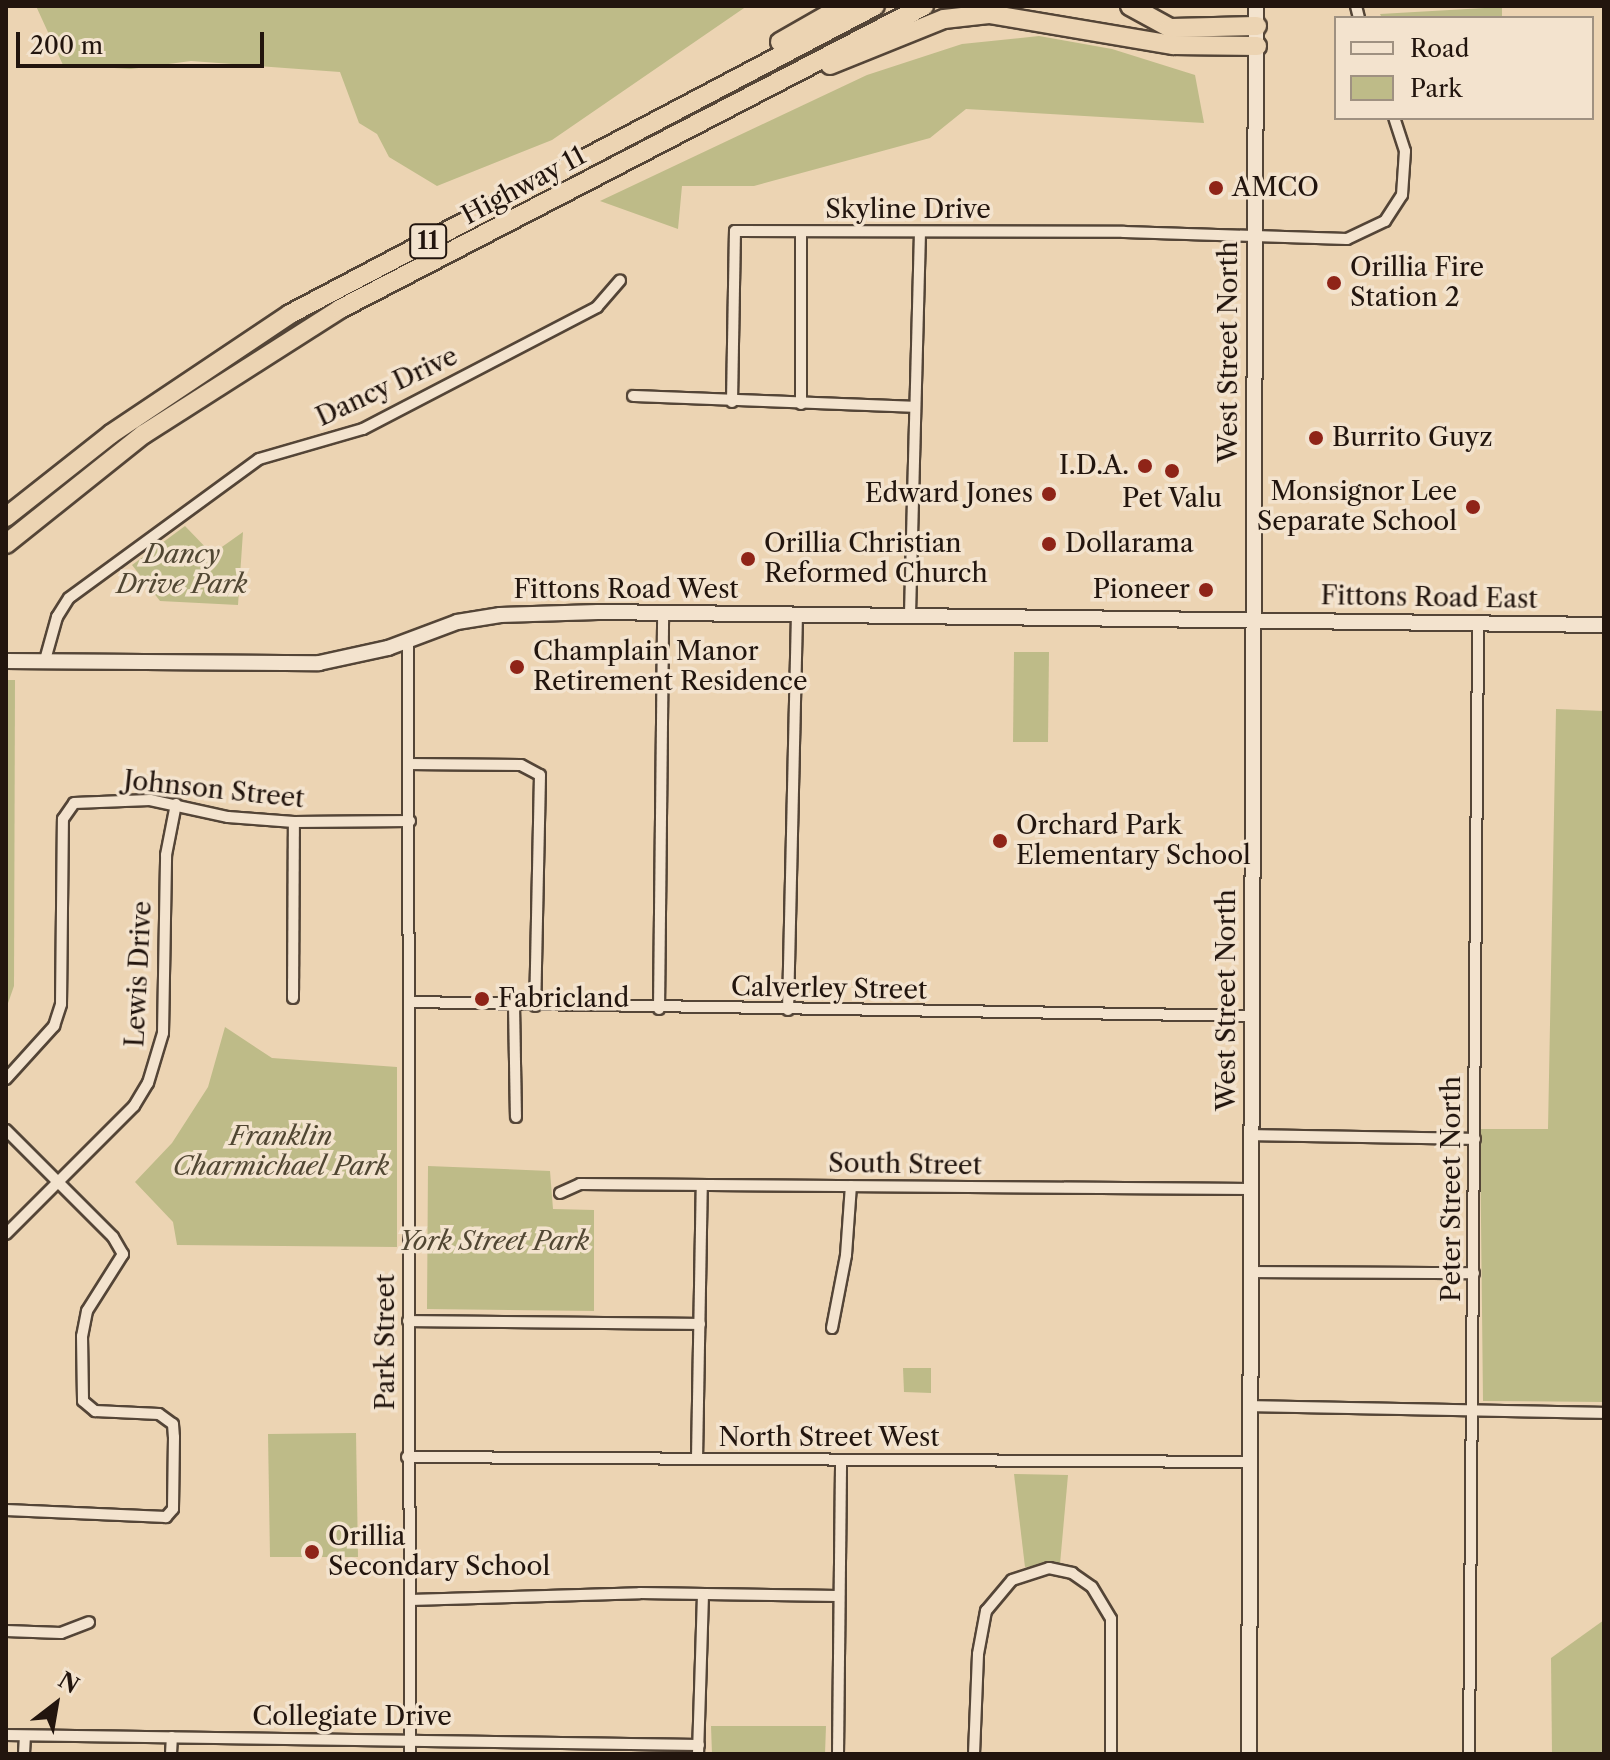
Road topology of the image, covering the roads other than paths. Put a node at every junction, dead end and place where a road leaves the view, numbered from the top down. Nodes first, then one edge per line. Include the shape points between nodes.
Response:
1 (843, 6) edge
2 (875, 6) edge
3 (924, 6) edge
4 (1130, 6) edge
5 (1256, 6) edge
6 (1257, 26) junction
7 (1257, 46) junction
8 (781, 78) junction
9 (727, 83) junction
10 (1395, 120) edge
11 (801, 232) junction
12 (920, 232) junction
13 (1253, 237) junction
14 (620, 281) dead end
15 (633, 396) dead end
16 (732, 402) junction
17 (801, 404) junction
18 (914, 407) junction
19 (6, 517) edge
20 (6, 544) edge
21 (663, 613) junction
22 (910, 614) junction
23 (797, 615) junction
24 (1253, 618) junction
25 (1478, 623) junction
26 (1604, 625) edge
27 (408, 642) junction
28 (45, 660) junction
29 (6, 661) edge
30 (408, 764) junction
31 (176, 804) junction
32 (410, 821) junction
33 (294, 822) junction
34 (293, 998) dead end
35 (409, 1002) junction
36 (514, 1005) junction
37 (535, 1006) junction
38 (659, 1009) junction
39 (788, 1010) junction
40 (1250, 1016) junction
41 (6, 1079) edge
42 (516, 1117) dead end
43 (6, 1130) edge
44 (1250, 1135) junction
45 (1475, 1139) junction
46 (59, 1180) junction
47 (702, 1186) junction
48 (851, 1186) junction
49 (1251, 1189) junction
50 (560, 1193) dead end
51 (6, 1234) edge
52 (1251, 1272) junction
53 (1474, 1273) junction
54 (408, 1321) junction
55 (700, 1324) junction
56 (832, 1328) dead end
57 (1250, 1406) junction
58 (1473, 1411) junction
59 (1604, 1413) edge
60 (407, 1457) junction
61 (697, 1459) junction
62 (841, 1462) junction
63 (1250, 1462) junction
64 (6, 1510) edge
65 (703, 1595) junction
66 (838, 1596) junction
67 (410, 1600) junction
68 (89, 1622) dead end
69 (6, 1631) edge
70 (6, 1735) edge
71 (25, 1736) junction
72 (172, 1737) junction
73 (410, 1737) junction
74 (279, 1740) junction
75 (698, 1749) edge
76 (24, 1754) edge
77 (171, 1754) edge
78 (278, 1754) edge
79 (410, 1754) edge
80 (838, 1754) edge
81 (974, 1754) edge
82 (1111, 1754) edge
83 (1249, 1754) edge
84 (1469, 1754) edge

1 - 9 highway via 762,52
2 - 9 highway, Highway 11 / 11
3 - 8 highway, Highway 11 / 11
4 - 6 highway via 1170,28
5 - 6 main road, West Street North
6 - 7 main road, West Street North
7 - 8 highway via 1173,45 989,14 963,15 804,76
7 - 13 main road, West Street North
8 - 20 highway, Highway 11 / 11 via 340,309 144,434
9 - 19 highway, Highway 11 / 11 via 290,314 111,434
10 - 13 street, Skyline Drive via 1405,151 1406,185 1385,221 1367,233 1335,241
11 - 12 street, Skyline Drive
11 - 16 street, Skyline Drive via 735,231
11 - 17 street
12 - 13 street, Skyline Drive
12 - 18 street
13 - 24 main road, West Street North
14 - 28 street, Dancy Drive via 597,307 363,429 259,459 69,598 57,617
15 - 16 street
16 - 17 street
17 - 18 street
18 - 22 street
21 - 23 main road, Fittons Road West
21 - 27 main road, Fittons Road West via 500,615 457,622
21 - 38 street
22 - 23 main road, Fittons Road West
22 - 24 main road, Fittons Road West
23 - 39 street
24 - 25 main road, Fittons Road East
24 - 40 main road, West Street North
25 - 26 main road, Fittons Road East
25 - 45 street, Peter Street North
27 - 28 main road, Fittons Road West via 319,663
27 - 30 street, Park Street
28 - 29 main road, Fittons Road West
30 - 32 street, Park Street
30 - 37 street via 521,765 540,775
31 - 33 street, Johnson Street via 228,817
31 - 41 street, Johnson Street via 74,803 67,810 61,1004 54,1026
31 - 46 street, Lewis Drive via 166,855 165,1005 157,1059 134,1106
32 - 33 street, Johnson Street
32 - 35 street, Park Street
33 - 34 street
35 - 36 street, Calverley Street
35 - 54 street, Park Street
36 - 37 street, Calverley Street
36 - 42 street
37 - 38 street, Calverley Street
38 - 39 street, Calverley Street
39 - 40 street, Calverley Street
40 - 44 main road, West Street North
43 - 46 street
44 - 45 street
44 - 49 main road, West Street North
45 - 53 street, Peter Street North
46 - 51 street, Lewis Drive
46 - 64 street via 123,1254 87,1311 83,1401 95,1411 159,1414 173,1424 173,1509 158,1520
47 - 48 street, South Street
47 - 50 street, South Street via 580,1184
47 - 55 street
48 - 49 street, South Street
48 - 56 street via 846,1255
49 - 52 main road, West Street North
52 - 53 street
52 - 57 main road, West Street North
53 - 58 street, Peter Street North
54 - 55 street
54 - 60 street, Park Street
55 - 61 street
57 - 58 street
57 - 63 main road, West Street North
58 - 59 street
58 - 84 street, Peter Street North
60 - 61 street, North Street West
60 - 67 street, Park Street
61 - 62 street, North Street West
62 - 63 street, North Street West
62 - 66 street
63 - 83 main road, West Street North
65 - 66 street
65 - 67 street
65 - 75 street
66 - 80 street
67 - 73 street, Park Street
68 - 69 street via 61,1633
70 - 71 street, Collegiate Drive
71 - 72 street, Collegiate Drive
71 - 76 street
72 - 74 street, Collegiate Drive
72 - 77 street
73 - 74 street, Collegiate Drive
73 - 75 street, Collegiate Drive
73 - 79 street, Park Street
74 - 78 street
81 - 82 street via 978,1654 986,1611 1012,1580 1049,1568 1082,1578 1099,1595 1111,1619

